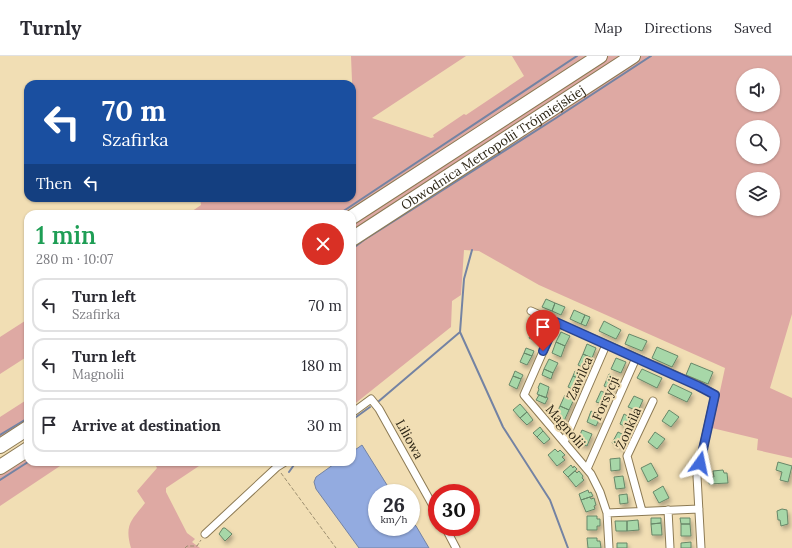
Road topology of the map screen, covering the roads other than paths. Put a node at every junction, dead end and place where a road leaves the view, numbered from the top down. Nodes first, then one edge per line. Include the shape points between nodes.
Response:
1 (600, 56) edge
2 (633, 56) edge
3 (356, 214) edge
4 (356, 236) edge
5 (531, 311) dead end
6 (556, 322) junction
7 (606, 345) junction
8 (636, 358) junction
9 (653, 401) dead end
10 (356, 410) edge
11 (24, 431) edge
12 (564, 442) junction
13 (0, 446) edge
14 (24, 452) edge
15 (280, 466) edge
16 (0, 467) edge
17 (587, 469) junction
18 (428, 497) edge
19 (699, 509) junction
20 (668, 510) junction
21 (642, 511) junction
22 (607, 513) junction
23 (205, 534) road end
24 (450, 536) edge
25 (456, 548) edge
26 (609, 548) edge
27 (670, 548) edge
28 (701, 548) edge

1 - 3 highway, Obwodnica Metropolii Trójmiejskiej
2 - 4 highway, Obwodnica Metropolii Trójmiejskiej
5 - 6 street
6 - 7 street
6 - 12 street, Magnolii via 524,395
7 - 8 street
7 - 12 street, Zawilca
8 - 17 street, Forsycji
8 - 19 street via 715,395 697,476
9 - 21 street, Żonkila via 627,456
10 - 18 street, Liliowa via 371,399
11 - 13 highway
12 - 17 street, Magnolii
14 - 16 highway
15 - 23 street
17 - 22 street, Magnolii via 595,480
19 - 20 street
19 - 28 street
20 - 21 street
20 - 27 street
21 - 22 street
22 - 26 street, Magnolii
24 - 25 street

